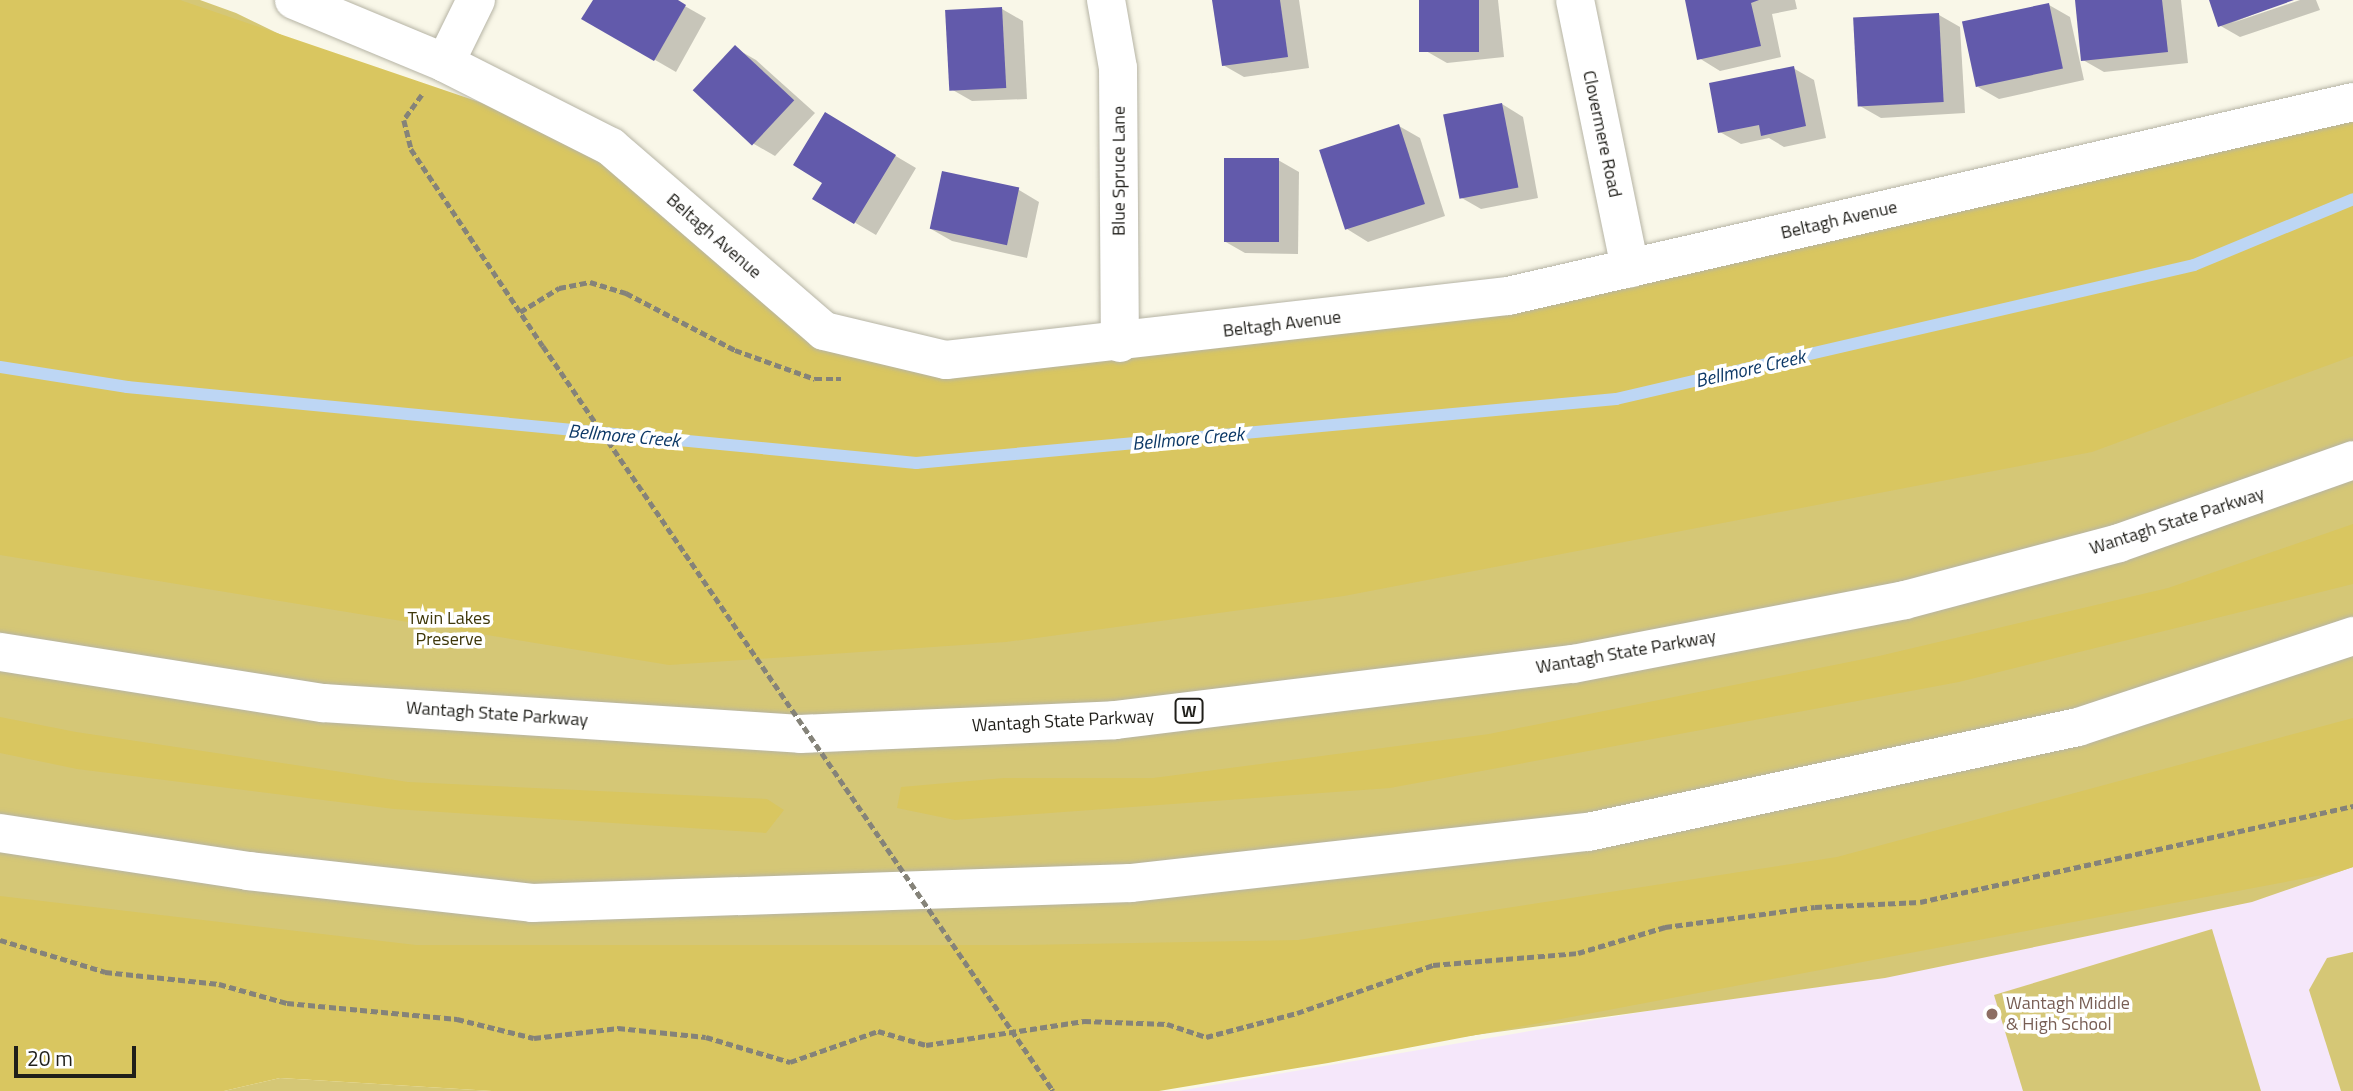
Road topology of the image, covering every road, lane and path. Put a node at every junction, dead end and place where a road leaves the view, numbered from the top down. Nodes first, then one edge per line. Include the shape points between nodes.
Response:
1 (294, 0) edge
2 (476, 0) edge
3 (1106, 0) edge
4 (1575, 0) edge
5 (445, 63) junction
6 (2353, 102) edge
7 (1630, 268) junction
8 (520, 312) junction
9 (1120, 343) junction
10 (857, 379) dead end
11 (2353, 460) edge
12 (2353, 636) edge
13 (0, 652) edge
14 (2353, 806) edge
15 (0, 833) edge
16 (0, 940) edge
17 (1052, 1090) edge

1 - 5 main road, Beltagh Avenue
2 - 5 main road
3 - 9 main road, Blue Spruce Lane via 1118,68
4 - 7 main road, Clovermere Road
5 - 8 path via 404,120 411,149
5 - 9 main road, Beltagh Avenue via 611,147 824,331 946,360
6 - 7 main road, Beltagh Avenue
7 - 9 main road, Beltagh Avenue via 1507,296
8 - 10 path via 559,288 590,282 626,293 735,350 815,379
8 - 17 path, bridge
11 - 13 main road, Wantagh State Parkway / W via 2119,543 1905,600 1573,664 1115,720 800,734 323,703
12 - 15 main road via 2078,727 1588,832 1131,883 532,903 247,871
14 - 16 path via 1920,902 1815,906 1665,927 1577,953 1433,965 1297,1013 1206,1037 1167,1024 1084,1021 926,1045 878,1031 790,1062 706,1037 618,1028 534,1038 457,1019 288,1003 219,984 105,972

